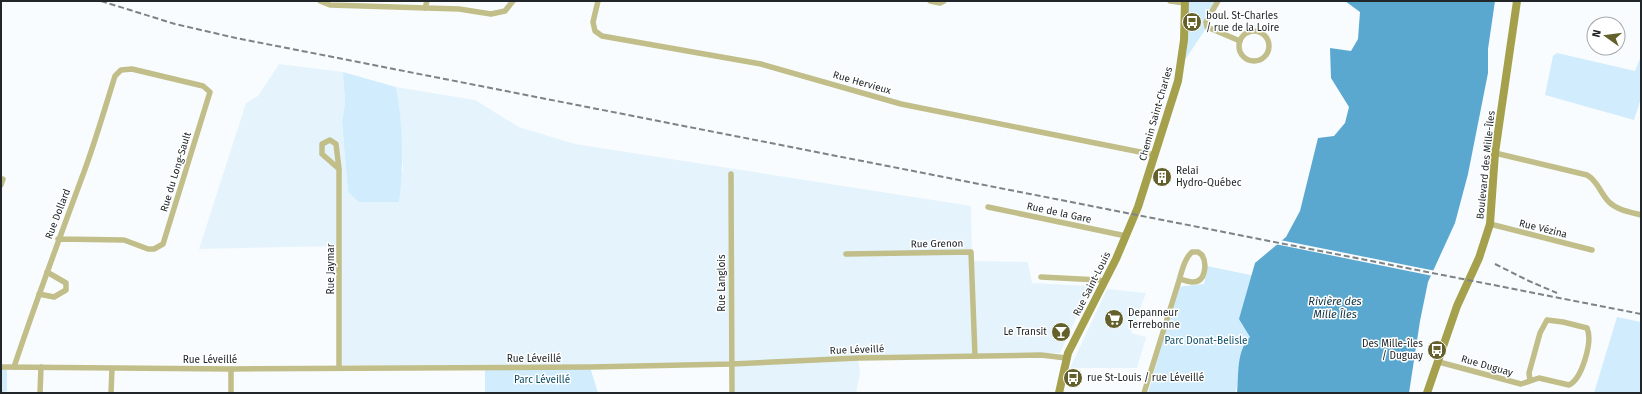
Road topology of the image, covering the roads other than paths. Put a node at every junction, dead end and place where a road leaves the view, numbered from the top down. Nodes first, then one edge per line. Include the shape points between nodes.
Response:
1 (320, 1) edge
2 (426, 1) edge
3 (513, 1) edge
4 (598, 1) edge
5 (930, 1) edge
6 (944, 1) edge
7 (1170, 1) edge
8 (1218, 1) edge
9 (1517, 1) edge
10 (1185, 2) edge
11 (424, 8) junction
12 (1240, 40) junction
13 (121, 70) joint
14 (1495, 153) junction
15 (1155, 155) junction
16 (339, 169) junction
17 (731, 174) dead end
18 (3, 179) dead end
19 (1, 185) edge
20 (988, 207) dead end
21 (1641, 215) edge
22 (1490, 224) junction
23 (1128, 233) junction
24 (58, 239) junction
25 (1592, 250) dead end
26 (846, 254) dead end
27 (48, 272) junction
28 (1041, 277) dead end
29 (1180, 279) junction
30 (1104, 282) junction
31 (38, 294) junction
32 (975, 356) junction
33 (1066, 358) junction
34 (1439, 362) junction
35 (732, 364) junction
36 (1, 366) edge
37 (14, 367) junction
38 (41, 368) junction
39 (339, 368) junction
40 (112, 369) junction
41 (230, 369) junction
42 (1530, 380) junction
43 (40, 393) edge
44 (111, 393) edge
45 (231, 393) edge
46 (732, 393) edge
47 (1059, 393) edge
48 (1144, 393) edge
49 (1427, 393) edge

1 - 11 street via 330,5
2 - 11 street
3 - 11 street via 505,11 490,14
4 - 15 street, Rue Hervieux via 595,31 602,36 761,64 901,104
5 - 6 street
7 - 10 street
8 - 12 street via 1206,22 1207,27
9 - 14 main road, Boulevard des Mille-Îles
10 - 15 main road, Chemin Saint-Charles via 1184,40 1179,76
12 - 12 street via 1240,51 1252,61 1262,59 1268,51 1269,41 1260,31 1250,31
13 - 24 street, Rue Dollard via 115,76 81,180
13 - 24 street, Rue du Long-Sault via 132,69 175,79 203,86 210,92 163,244 148,249 124,240
14 - 21 street via 1587,175 1616,208
14 - 22 main road, Boulevard des Mille-Îles
15 - 23 main road, Chemin Saint-Charles
16 - 16 street, Rue Jaymar via 336,144 330,140 322,144 322,154
16 - 39 street, Rue Jaymar
17 - 35 street, Rue Langlois
18 - 19 street
20 - 23 street, Rue de la Gare
22 - 25 street, Rue Vézina
22 - 34 main road, Boulevard des Mille-Îles via 1477,263 1457,306
23 - 30 main road, Rue Saint-Louis
24 - 27 street, Rue Dollard
26 - 32 street, Rue Grenon via 972,252
27 - 31 street, Rue Dollard
27 - 31 street via 66,283 66,290 54,297
28 - 30 street
29 - 29 street via 1188,256 1192,252 1202,255 1205,265 1199,281
29 - 48 street
30 - 33 main road, Rue Saint-Louis
31 - 37 street, Rue Dollard
32 - 33 street, Rue Léveillé via 1041,355
32 - 35 street, Rue Léveillé
33 - 47 main road, Rue Saint-Louis
34 - 42 street, Rue Duguay via 1521,384
34 - 49 main road, Boulevard des Mille-Îles
35 - 39 street, Rue Léveillé
35 - 46 street, Rue Langlois
36 - 37 street, Rue Léveillé
37 - 38 street, Rue Léveillé
38 - 40 street, Rue Léveillé
38 - 43 street
39 - 41 street, Rue Léveillé
40 - 41 street, Rue Léveillé
40 - 44 street
41 - 45 street
42 - 42 street, Rue Duguay via 1539,378 1569,385 1574,383 1581,371 1589,343 1590,334 1587,328 1547,320 1540,332

